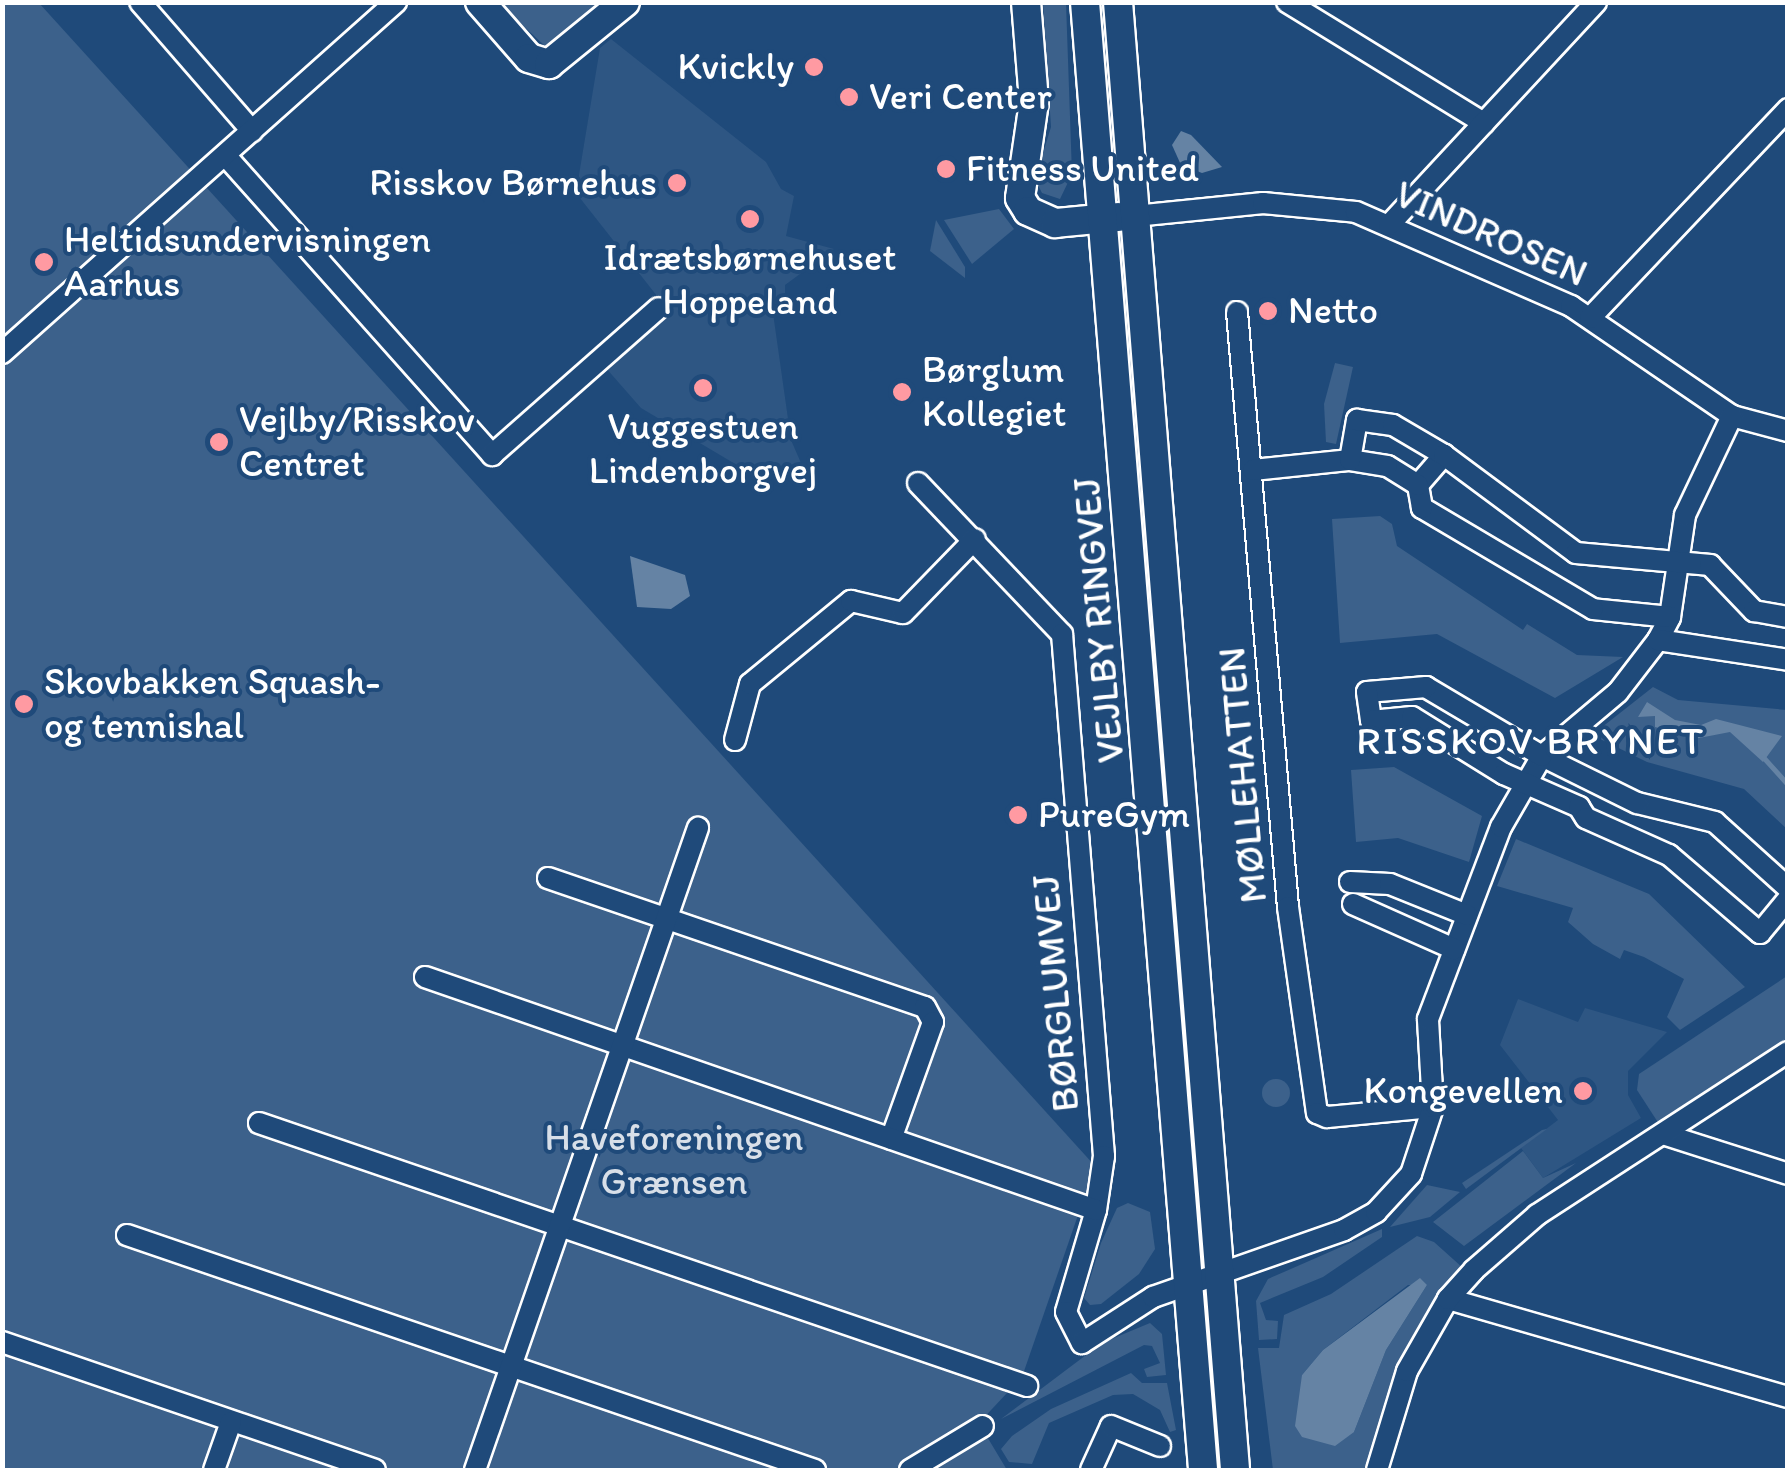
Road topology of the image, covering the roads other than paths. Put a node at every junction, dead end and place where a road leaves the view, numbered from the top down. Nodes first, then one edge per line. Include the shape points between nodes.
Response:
1 (140, 2) edge
2 (396, 2) edge
3 (480, 2) edge
4 (1026, 2) edge
5 (1085, 2) edge
6 (1118, 2) edge
7 (1287, 2) edge
8 (1596, 2) edge
9 (625, 3) edge
10 (1788, 109) edge
11 (1484, 123) junction
12 (252, 131) junction
13 (225, 155) junction
14 (1135, 216) junction
15 (1103, 219) junction
16 (1389, 225) junction
17 (659, 308) dead end
18 (1238, 312) dead end
19 (1590, 318) junction
20 (2, 353) edge
21 (1732, 416) junction
22 (1788, 431) edge
23 (1444, 455) junction
24 (1350, 460) junction
25 (1253, 470) junction
26 (918, 483) dead end
27 (1418, 485) junction
28 (975, 539) junction
29 (1676, 560) junction
30 (1670, 617) junction
31 (1788, 617) edge
32 (1658, 640) junction
33 (1788, 660) edge
34 (736, 740) dead end
35 (1542, 756) junction
36 (1526, 781) junction
37 (698, 828) dead end
38 (548, 878) dead end
39 (1350, 882) dead end
40 (1788, 888) edge
41 (1788, 899) edge
42 (1353, 904) dead end
43 (1467, 915) junction
44 (666, 919) junction
45 (1454, 949) junction
46 (425, 978) dead end
47 (624, 1046) junction
48 (1788, 1052) edge
49 (1433, 1108) junction
50 (259, 1123) dead end
51 (1663, 1134) junction
52 (890, 1139) junction
53 (1788, 1174) edge
54 (1096, 1210) junction
55 (562, 1226) junction
56 (127, 1235) dead end
57 (1223, 1274) junction
58 (1191, 1284) junction
59 (1448, 1299) junction
60 (2, 1342) edge
61 (513, 1366) junction
62 (1027, 1386) dead end
63 (1788, 1397) edge
64 (232, 1422) junction
65 (982, 1426) dead end
66 (1160, 1446) dead end
67 (214, 1470) edge
68 (375, 1470) edge
69 (475, 1470) edge
70 (815, 1470) edge
71 (910, 1470) edge
72 (1091, 1470) edge
73 (1204, 1470) edge
74 (1235, 1470) edge
75 (1377, 1470) edge

1 - 12 street
2 - 12 street
3 - 9 main road via 533,61 549,64
4 - 15 main road via 1034,102 1020,198 1042,220
5 - 15 main road, VEJLBY RINGVEJ
6 - 14 main road, VEJLBY RINGVEJ
7 - 11 street
8 - 11 street
10 - 19 street
11 - 16 street
12 - 13 street
13 - 17 street via 492,455
13 - 20 street
14 - 15 main road
14 - 16 street, VINDROSEN via 1298,202
14 - 57 main road, VEJLBY RINGVEJ
15 - 58 main road, VEJLBY RINGVEJ
16 - 19 street, VINDROSEN
18 - 25 street, MØLLEHATTEN
19 - 21 street, VINDROSEN
21 - 22 street, VINDROSEN
21 - 29 street via 1685,515
23 - 24 street via 1393,425 1357,420
23 - 27 street
23 - 29 street via 1576,553
24 - 25 street
24 - 27 street via 1386,466
25 - 49 street, MØLLEHATTEN via 1288,907 1317,1112 1327,1118
26 - 28 street, BØRGLUMVEJ
27 - 30 street via 1422,508 1538,581 1593,609
28 - 34 street via 903,613 851,601 750,684
28 - 54 street, BØRGLUMVEJ via 1062,634 1103,1138
29 - 30 street
29 - 31 street via 1710,565 1754,611
30 - 32 street
32 - 33 street
32 - 35 street via 1618,692
35 - 36 street
35 - 36 street via 1426,687 1368,692 1372,720 1412,716
35 - 40 street via 1636,803 1728,828
36 - 41 street via 1579,807 1586,818 1668,855 1760,933
36 - 43 street
37 - 44 street
38 - 44 street
39 - 43 street via 1390,884
42 - 45 street
43 - 45 street
44 - 47 street
44 - 52 street via 931,1012
45 - 49 street via 1428,1018
46 - 47 street
47 - 52 street
47 - 55 street
48 - 51 street
49 - 57 street via 1411,1174 1376,1212 1326,1238
50 - 55 street
51 - 53 street
51 - 59 street via 1537,1215
52 - 54 street
54 - 58 street, BØRGLUMVEJ via 1066,1312 1082,1342 1153,1297
55 - 61 street
55 - 62 street
56 - 61 street
57 - 58 street
57 - 74 main road, VEJLBY RINGVEJ
58 - 73 main road, VEJLBY RINGVEJ
59 - 63 street
59 - 75 street via 1406,1371
60 - 64 street
61 - 69 street
61 - 70 street
64 - 67 street
64 - 68 street
65 - 71 street
66 - 72 street via 1111,1426

